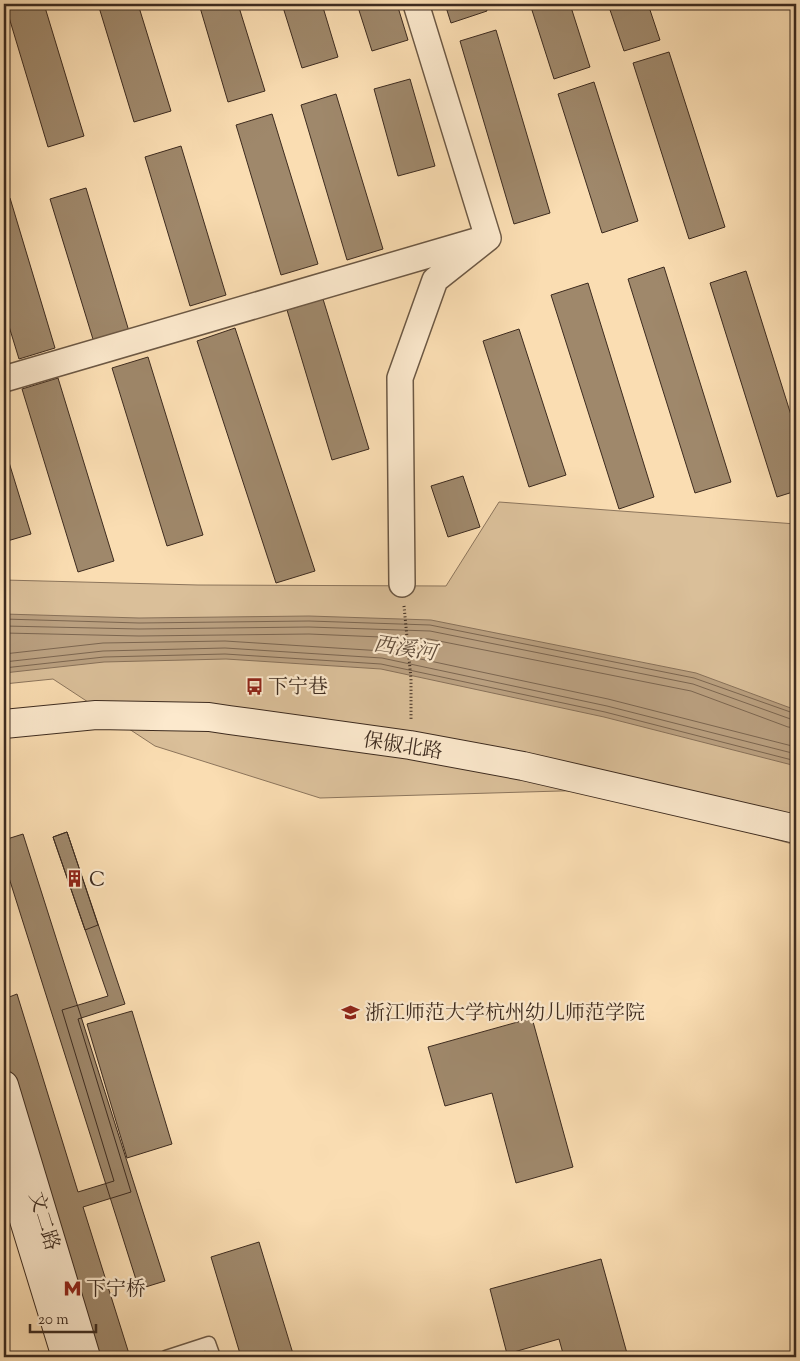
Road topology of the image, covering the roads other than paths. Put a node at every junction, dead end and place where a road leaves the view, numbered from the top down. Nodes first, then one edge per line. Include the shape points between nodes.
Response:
1 (416, 4) edge
2 (488, 238) junction
3 (4, 379) edge
4 (402, 584) road end
5 (4, 724) edge
6 (796, 830) edge
7 (4, 1085) edge
8 (4, 1155) edge
9 (66, 1357) edge
10 (86, 1357) edge
11 (166, 1357) edge
12 (214, 1357) edge

1 - 2 street
2 - 3 street
2 - 4 street via 435,280 400,378
5 - 6 main road, 保俶北路 via 96,715 209,717 410,745 523,766
7 - 10 main road, 文二路
8 - 9 main road, 文二路
11 - 12 lane via 209,1343

